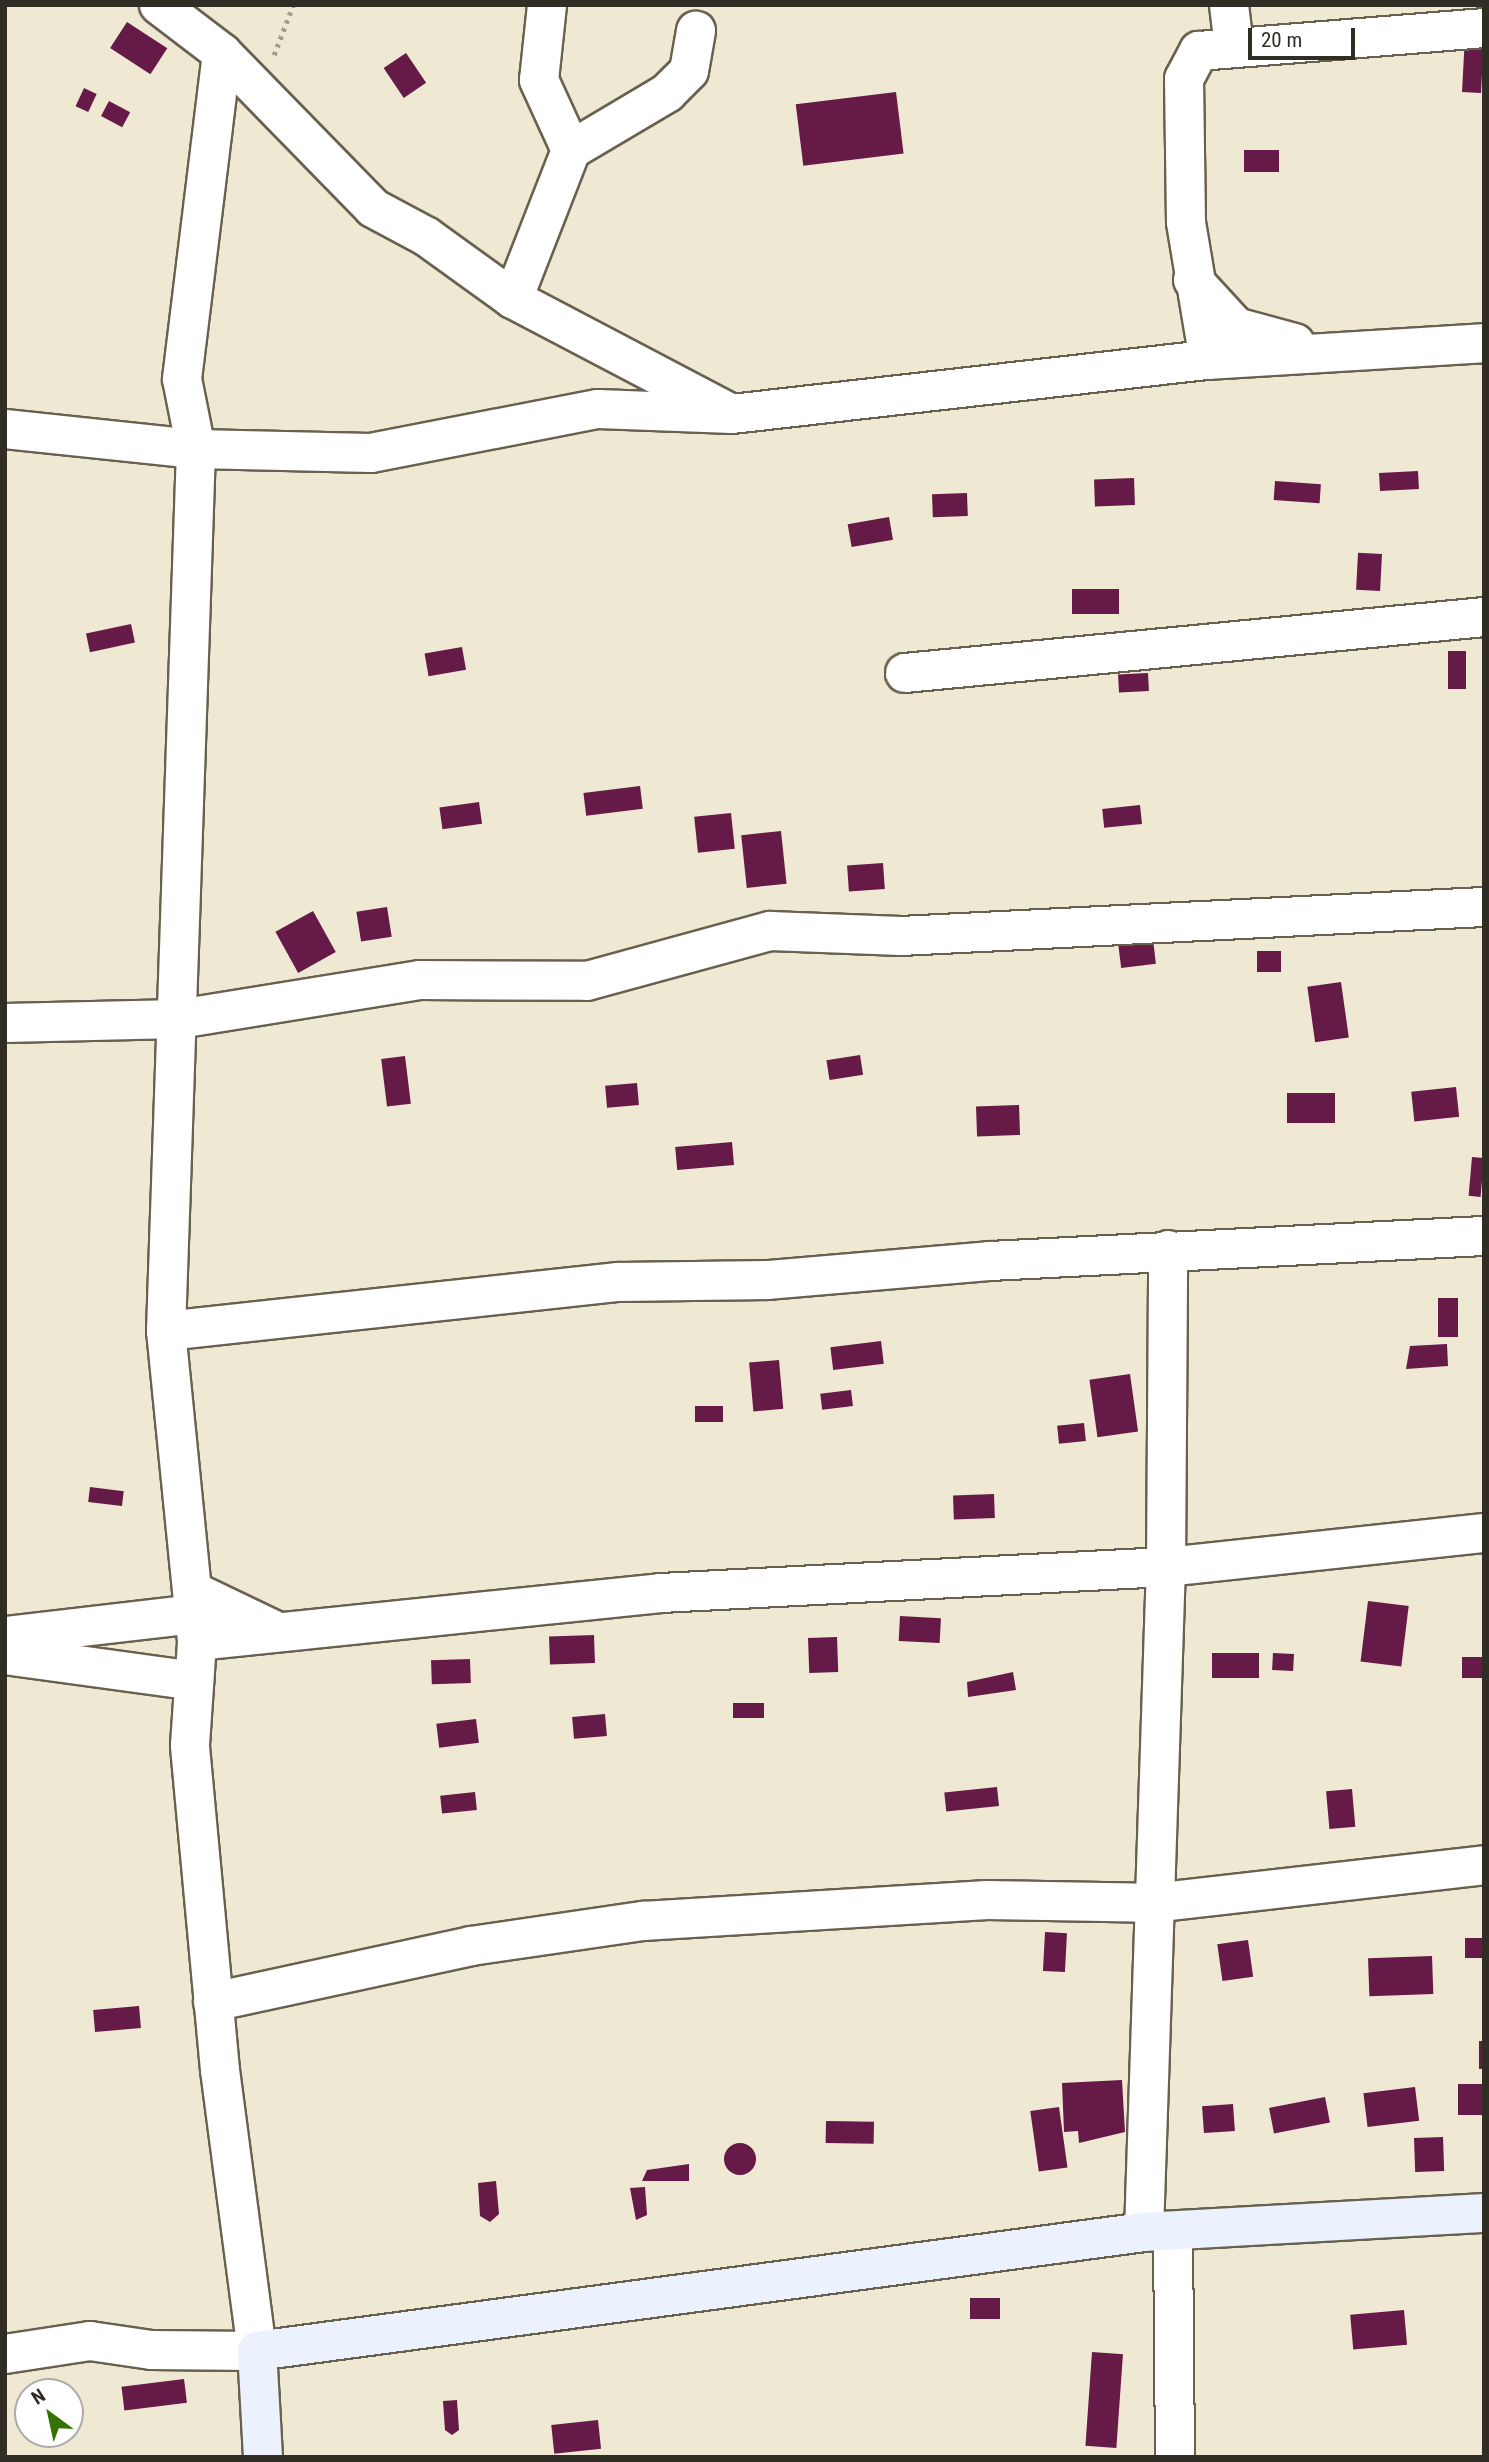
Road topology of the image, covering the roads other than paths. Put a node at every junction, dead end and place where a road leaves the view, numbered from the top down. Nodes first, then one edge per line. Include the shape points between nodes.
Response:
1 (159, 5) edge
2 (547, 5) edge
3 (1229, 5) edge
4 (1484, 28) edge
5 (696, 31) dead end
6 (1234, 47) junction
7 (222, 53) junction
8 (570, 150) junction
9 (1192, 278) junction
10 (513, 299) junction
11 (1484, 343) edge
12 (1333, 352) junction
13 (1209, 360) junction
14 (732, 414) junction
15 (5, 429) edge
16 (196, 449) junction
17 (1484, 617) edge
18 (905, 673) dead end
19 (1484, 907) edge
20 (179, 1019) junction
21 (5, 1023) edge
22 (1484, 1236) edge
23 (1168, 1250) junction
24 (166, 1331) junction
25 (1484, 1533) edge
26 (1166, 1567) junction
27 (195, 1615) junction
28 (272, 1629) junction
29 (5, 1636) edge
30 (5, 1655) edge
31 (194, 1682) junction
32 (1484, 1865) edge
33 (1153, 1903) junction
34 (213, 2002) junction
35 (1484, 2213) edge
36 (1159, 2232) junction
37 (9, 2350) edge
38 (257, 2351) junction
39 (263, 2457) edge
40 (1175, 2457) edge

1 - 7 street
2 - 8 street via 539,80
3 - 6 street
4 - 6 street
5 - 8 street via 688,71 667,93
6 - 9 street via 1199,51 1184,79
7 - 10 street via 373,208 427,237
7 - 16 street via 185,326 182,403
8 - 10 street
9 - 12 street via 1236,327
9 - 13 street
10 - 14 street
11 - 12 street
12 - 13 street
13 - 14 street
14 - 16 street via 598,410 371,453
15 - 16 street
16 - 20 street
17 - 18 street
19 - 20 street via 901,936 770,930 587,981 421,980
20 - 21 street
20 - 24 street
22 - 23 street
23 - 24 street via 768,1280 618,1282
23 - 26 street
24 - 27 street
25 - 26 street
26 - 28 street via 661,1593 466,1617
26 - 33 street
27 - 28 street
27 - 28 street
27 - 29 street
27 - 31 street
30 - 31 street
31 - 34 street via 190,1745
32 - 33 street
33 - 34 street via 987,1900 643,1921 471,1946
33 - 36 street
34 - 38 street
35 - 36 street
36 - 38 street
36 - 40 street
37 - 38 street via 90,2341 151,2350
38 - 39 street

